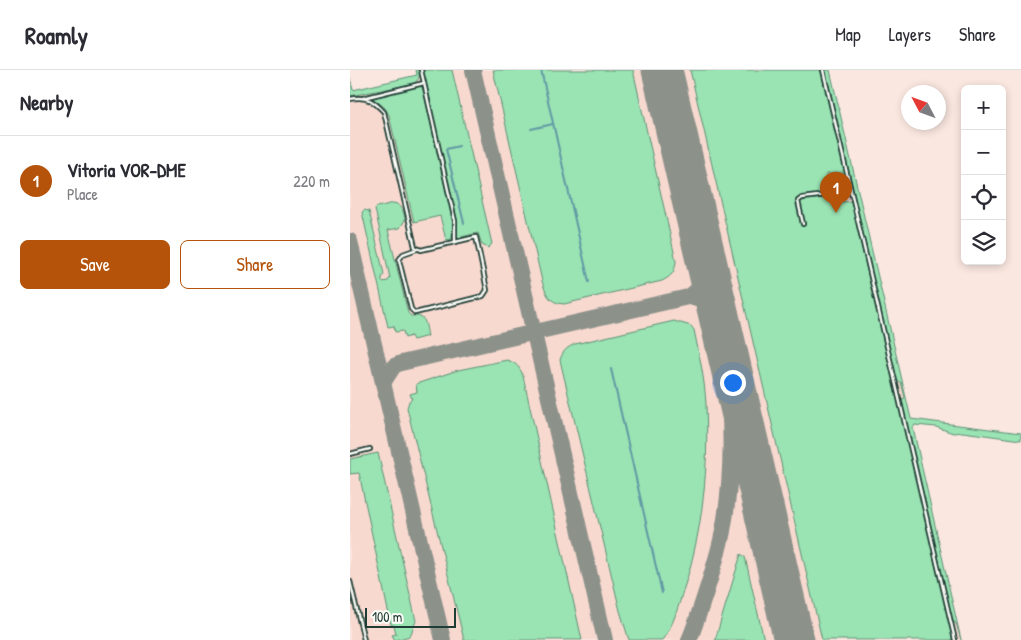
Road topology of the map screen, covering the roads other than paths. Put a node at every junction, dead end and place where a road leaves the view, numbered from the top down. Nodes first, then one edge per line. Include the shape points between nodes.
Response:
1 (421, 70) edge
2 (823, 70) edge
3 (424, 83) junction
4 (364, 98) junction
5 (350, 99) edge
6 (851, 192) junction
7 (803, 224) dead end
8 (455, 242) junction
9 (417, 249) junction
10 (370, 450) dead end
11 (350, 454) edge
12 (350, 581) edge
13 (364, 640) edge
14 (955, 640) edge

1 - 3 lane
2 - 6 lane
3 - 4 lane
3 - 8 lane via 455,222
4 - 5 lane
4 - 9 lane via 376,103 384,112
6 - 7 lane via 802,198 798,201
6 - 14 lane
8 - 9 lane
8 - 9 lane via 476,237 487,290 483,296 415,313 411,309 399,260 403,254
10 - 11 lane
12 - 13 lane

